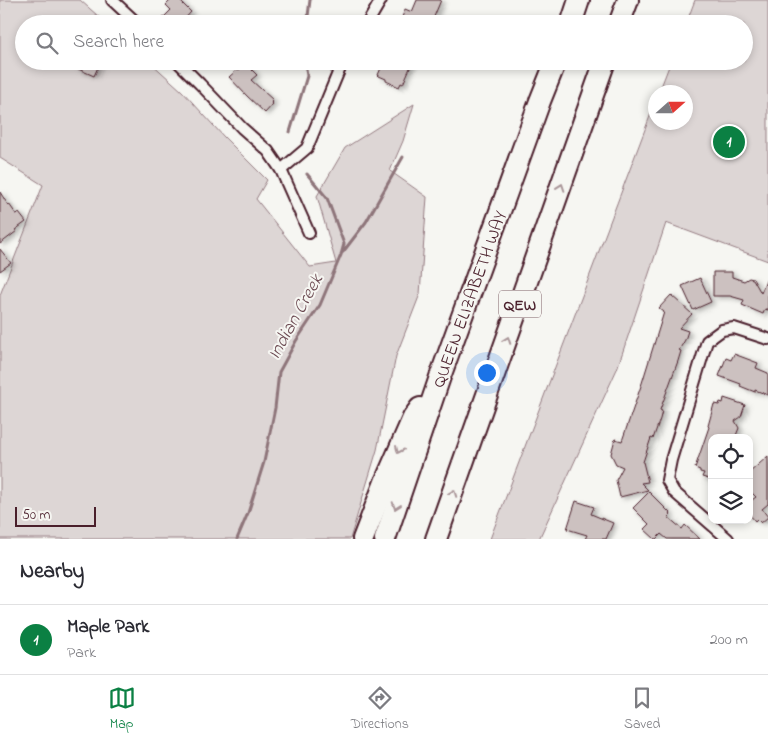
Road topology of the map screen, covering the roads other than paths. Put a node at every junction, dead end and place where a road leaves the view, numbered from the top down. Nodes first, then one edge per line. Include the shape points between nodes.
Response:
1 (112, 0) edge
2 (381, 0) edge
3 (579, 0) edge
4 (628, 0) edge
5 (125, 4) edge
6 (132, 15) edge
7 (372, 15) edge
8 (574, 15) edge
9 (622, 15) edge
10 (186, 70) edge
11 (339, 70) edge
12 (553, 70) edge
13 (602, 70) edge
14 (282, 170) junction
15 (309, 234) dead end
16 (768, 339) edge
17 (440, 377) junction
18 (363, 539) edge
19 (385, 539) edge
20 (436, 539) edge
21 (728, 539) edge

1 - 5 street
2 - 7 street
3 - 8 highway
4 - 9 highway
5 - 6 street
10 - 14 street via 268,151
11 - 14 street via 307,148
12 - 17 highway, QUEEN ELIZABETH WAY / QEW
20 -> 13 highway, QEW
14 - 15 street
16 - 21 street via 734,328 722,330 708,341 671,460 668,480 674,492
17 -> 18 highway via 413,418
17 -> 19 highway, QUEEN ELIZABETH WAY / QEW

